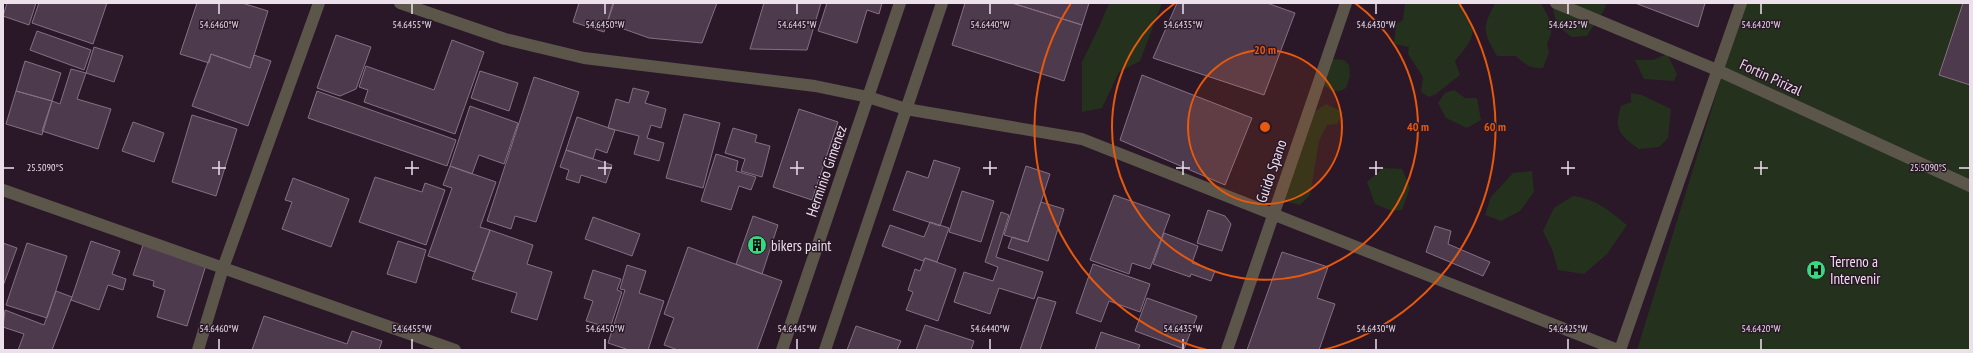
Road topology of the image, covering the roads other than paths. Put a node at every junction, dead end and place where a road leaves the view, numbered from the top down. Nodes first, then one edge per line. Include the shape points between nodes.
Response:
1 (319, 3) edge
2 (400, 3) edge
3 (900, 3) edge
4 (942, 3) edge
5 (1346, 3) edge
6 (1556, 3) edge
7 (1741, 3) edge
8 (1717, 70) junction
9 (868, 97) junction
10 (906, 109) junction
11 (1970, 186) edge
12 (3, 190) edge
13 (1273, 215) junction
14 (223, 268) junction
15 (198, 350) edge
16 (455, 350) edge
17 (782, 350) edge
18 (824, 350) edge
19 (1227, 350) edge
20 (1619, 350) edge

1 - 14 street
2 - 9 street via 505,39 584,58 816,86
3 - 9 street, Herminio Gimenez
4 - 10 street
5 - 13 street, Guido Spano
6 - 8 street, Fortin Pirizal
7 - 8 street
8 - 11 street, Fortin Pirizal
8 - 20 street
9 - 10 street
9 - 17 street, Herminio Gimenez
10 - 13 street via 1082,139
10 - 18 street
12 - 14 street
13 - 19 street, Guido Spano
13 - 20 street
14 - 15 street
14 - 16 street

